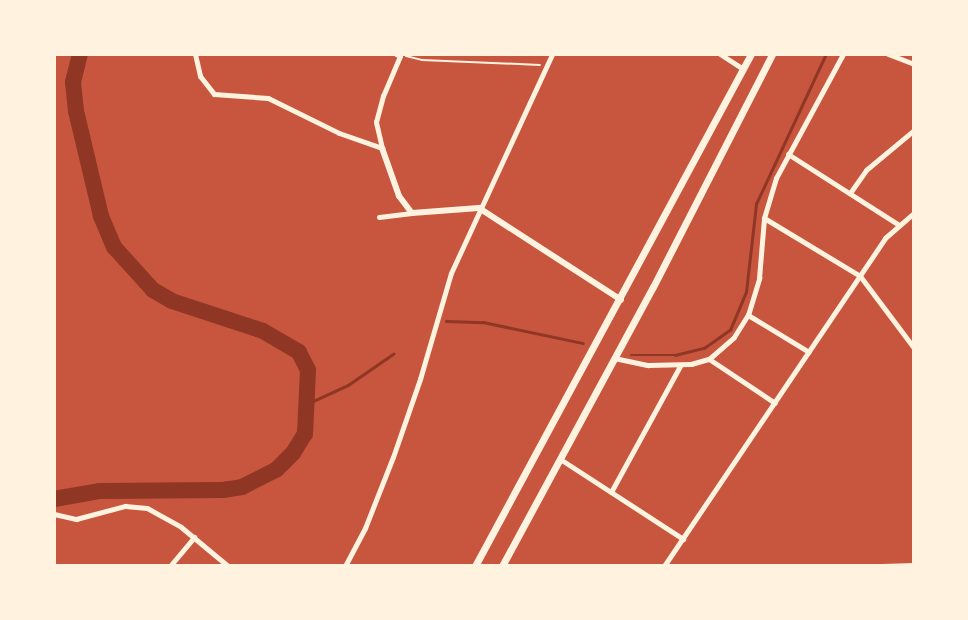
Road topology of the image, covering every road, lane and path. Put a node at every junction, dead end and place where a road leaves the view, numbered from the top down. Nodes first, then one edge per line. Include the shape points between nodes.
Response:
1 (195, 54) edge
2 (552, 54) edge
3 (720, 54) edge
4 (751, 54) edge
5 (772, 54) edge
6 (843, 54) edge
7 (888, 54) edge
8 (398, 55) edge
9 (914, 64) edge
10 (547, 65) junction
11 (743, 69) junction
12 (914, 130) edge
13 (382, 148) junction
14 (788, 154) junction
15 (850, 193) junction
16 (479, 208) junction
17 (412, 213) junction
18 (914, 214) edge
19 (379, 217) dead end
20 (764, 218) junction
21 (899, 225) junction
22 (860, 275) junction
23 (621, 300) junction
24 (748, 314) junction
25 (914, 348) edge
26 (809, 352) junction
27 (614, 358) junction
28 (709, 359) junction
29 (680, 366) junction
30 (775, 403) junction
31 (560, 459) junction
32 (611, 492) junction
33 (54, 513) edge
34 (194, 537) junction
35 (683, 539) junction
36 (914, 565) edge
37 (170, 566) edge
38 (228, 566) edge
39 (345, 566) edge
40 (475, 566) edge
41 (502, 566) edge
42 (664, 566) edge
43 (882, 566) edge

1 - 13 street via 200,76 214,94 268,98 339,133
2 - 10 street
3 - 11 street
4 - 11 main road
5 - 27 main road
6 - 14 street
7 - 9 street
8 - 10 path
8 - 13 street via 376,122
10 - 16 street
11 - 23 main road
12 - 15 street via 866,170
13 - 17 street via 399,196
14 - 15 street
14 - 20 street
15 - 21 street
16 - 17 street
16 - 23 street
16 - 39 street via 451,273 393,457
17 - 19 street
18 - 21 street
20 - 22 street
20 - 24 street via 759,278
21 - 22 street
22 - 25 street
22 - 26 street
23 - 40 main road
24 - 26 street
24 - 28 street via 734,337
26 - 30 street
27 - 29 street
27 - 31 main road
28 - 29 street
28 - 30 street
29 - 32 street
30 - 35 street
31 - 32 street
31 - 41 main road
32 - 35 street
33 - 34 street via 76,519 139,506 161,514
34 - 37 street
34 - 38 street
35 - 42 street
36 - 43 street

